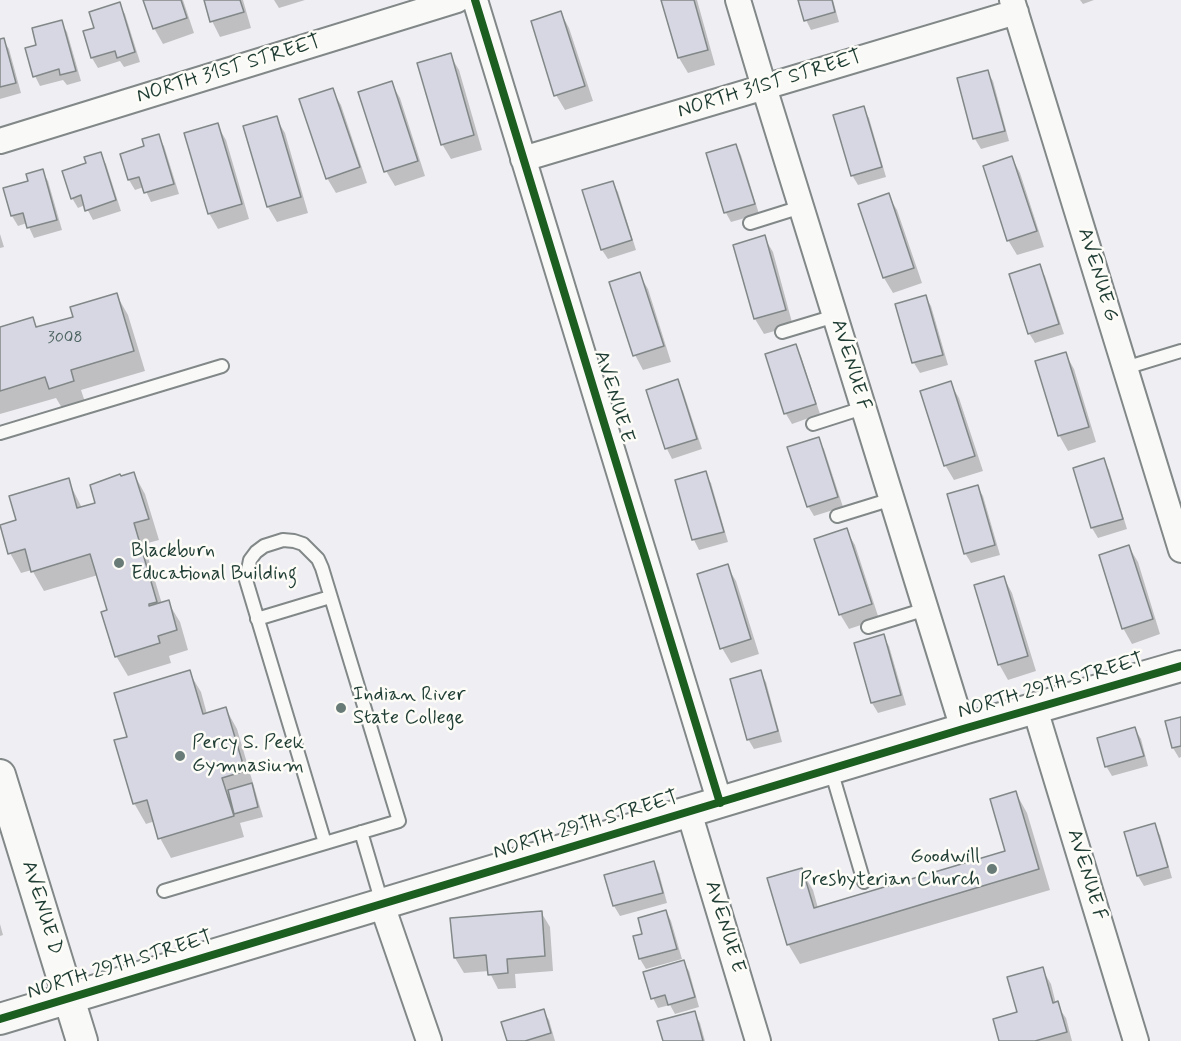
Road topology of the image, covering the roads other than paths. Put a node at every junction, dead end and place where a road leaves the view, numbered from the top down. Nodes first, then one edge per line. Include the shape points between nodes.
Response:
1 (457, 0) edge
2 (475, 0) edge
3 (738, 0) edge
4 (1014, 6) edge
5 (764, 87) junction
6 (0, 141) edge
7 (524, 159) junction
8 (801, 207) junction
9 (750, 223) dead end
10 (835, 316) junction
11 (782, 332) dead end
12 (1181, 351) edge
13 (222, 366) dead end
14 (1125, 368) junction
15 (863, 408) junction
16 (813, 424) dead end
17 (0, 433) edge
18 (891, 500) junction
19 (837, 516) dead end
20 (1181, 550) edge
21 (330, 597) junction
22 (926, 609) junction
23 (256, 619) junction
24 (868, 627) dead end
25 (1181, 666) edge
26 (1035, 709) junction
27 (963, 729) junction
28 (831, 770) junction
29 (0, 775) edge
30 (720, 803) junction
31 (689, 812) junction
32 (361, 832) junction
33 (325, 843) junction
34 (864, 882) dead end
35 (164, 891) dead end
36 (382, 904) junction
37 (70, 999) junction
38 (0, 1019) edge
39 (82, 1041) edge
40 (429, 1041) edge
41 (758, 1041) edge
42 (1136, 1041) edge

1 - 6 street, NORTH 31ST STREET
2 - 7 street, AVENUE E
3 - 5 street, AVENUE F
4 - 5 street, NORTH 31ST STREET
4 - 14 street, AVENUE G
5 - 7 street, NORTH 31ST STREET
5 - 8 street, AVENUE F
7 - 30 street, AVENUE E
8 - 9 lane
8 - 10 street, AVENUE F
10 - 11 lane
10 - 15 street, AVENUE F
12 - 14 lane
13 - 17 lane
14 - 20 street, AVENUE G
15 - 16 lane
15 - 18 street, AVENUE F
18 - 19 lane
18 - 22 street, AVENUE F
21 - 23 lane
21 - 23 lane via 322,568 311,551 294,541 273,541 256,552 247,570
21 - 32 lane via 399,821
22 - 24 lane
22 - 27 street, AVENUE F
23 - 33 lane
25 - 26 street, NORTH 29TH STREET
26 - 27 street, NORTH 29TH STREET
26 - 42 street, AVENUE F
27 - 28 street, NORTH 29TH STREET
28 - 30 street, NORTH 29TH STREET
28 - 34 lane
29 - 37 street, AVENUE D via 13,832
30 - 31 street, NORTH 29TH STREET
31 - 36 street, NORTH 29TH STREET
31 - 41 street, AVENUE E
32 - 33 lane
32 - 36 lane
33 - 35 lane
36 - 37 street, NORTH 29TH STREET
36 - 40 street
37 - 38 street, NORTH 29TH STREET
37 - 39 street, AVENUE D

